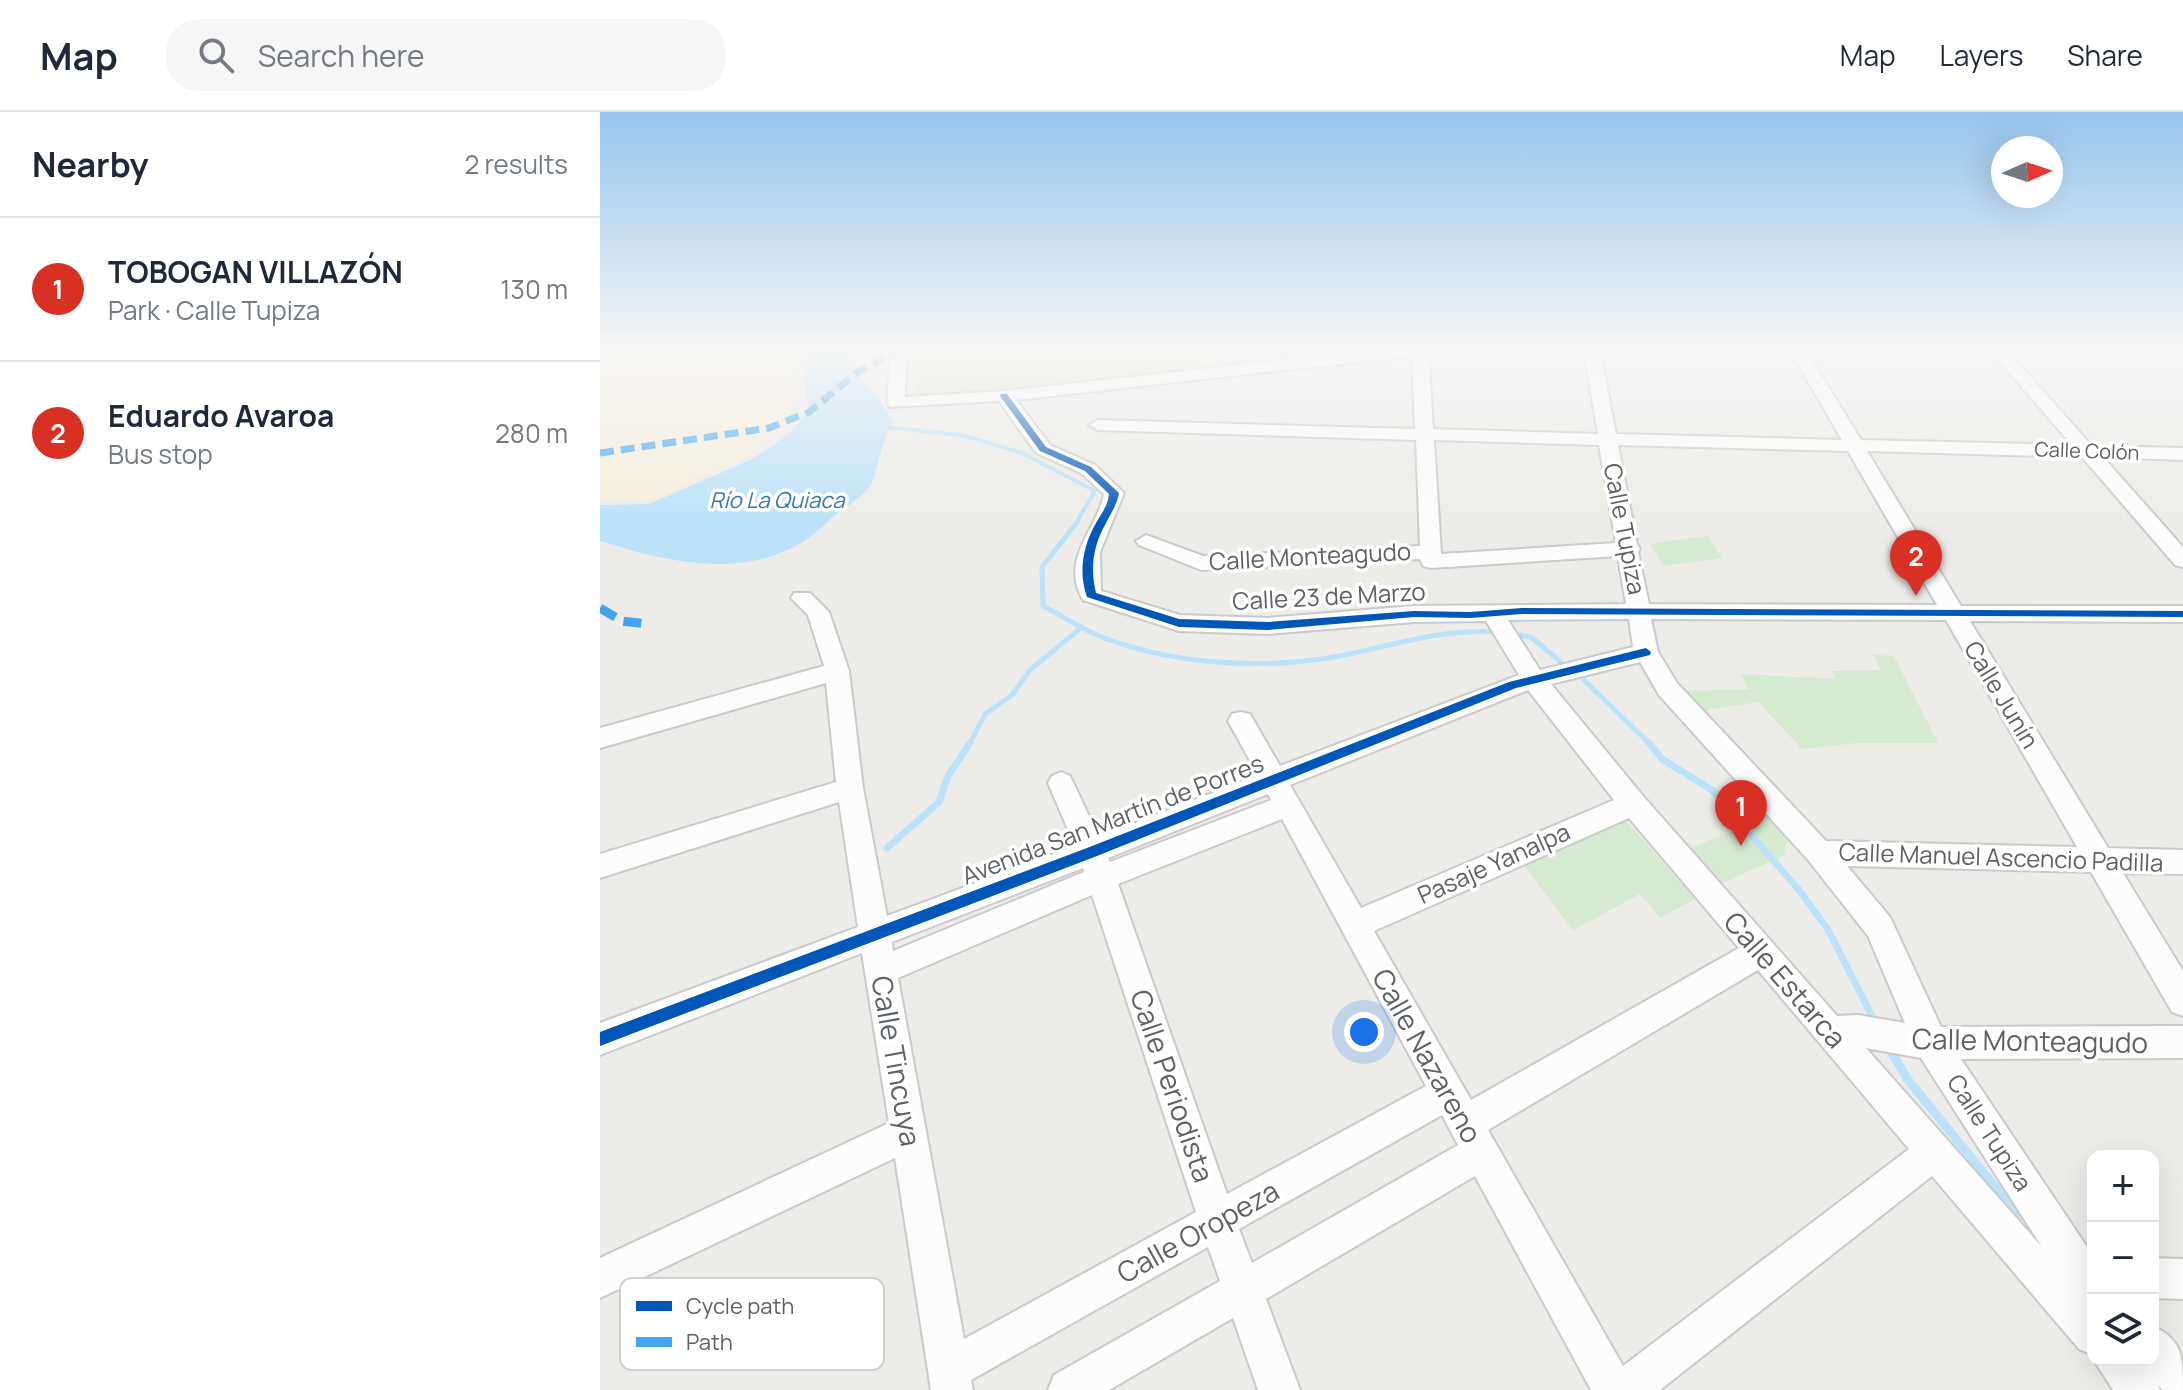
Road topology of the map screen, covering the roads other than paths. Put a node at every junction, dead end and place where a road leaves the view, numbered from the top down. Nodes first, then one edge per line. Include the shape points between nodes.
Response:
1 (1012, 407) edge
2 (1423, 407) edge
3 (1601, 407) edge
4 (1831, 407) edge
5 (2048, 407) edge
6 (1098, 425) dead end
7 (1425, 436) junction
8 (1607, 441) junction
9 (1853, 444) junction
10 (2088, 451) junction
11 (2183, 454) edge
12 (1146, 541) dead end
13 (1630, 549) junction
14 (1431, 556) junction
15 (2183, 560) edge
16 (802, 598) dead end
17 (1641, 612) junction
18 (1493, 614) junction
19 (2183, 614) edge
20 (1954, 615) junction
21 (1646, 652) junction
22 (837, 671) junction
23 (1534, 680) junction
24 (1241, 721) dead end
25 (600, 738) edge
26 (1061, 783) dead end
27 (850, 788) junction
28 (1280, 794) junction
29 (1633, 804) junction
30 (1819, 853) junction
31 (2100, 861) junction
32 (2183, 862) edge
33 (1097, 865) junction
34 (600, 866) edge
35 (1355, 925) junction
36 (875, 936) junction
37 (1761, 952) junction
38 (880, 971) junction
39 (2183, 1001) edge
40 (1830, 1032) junction
41 (600, 1039) edge
42 (2183, 1042) edge
43 (1931, 1043) junction
44 (1464, 1123) junction
45 (908, 1133) junction
46 (1933, 1153) junction
47 (1218, 1222) junction
48 (2087, 1276) edge
49 (600, 1278) edge
50 (2043, 1278) junction
51 (2159, 1278) edge
52 (2183, 1279) edge
53 (2087, 1280) edge
54 (1242, 1291) junction
55 (2087, 1328) edge
56 (2159, 1353) edge
57 (2120, 1366) edge
58 (950, 1380) edge
59 (2183, 1383) edge
60 (1069, 1390) edge
61 (1279, 1390) edge
62 (1614, 1390) edge
63 (1626, 1390) edge
64 (2139, 1390) edge

1 - 18 street, Calle 23 de Marzo via 1043,449 1088,469 1114,493 1113,506 1086,560 1091,595 1179,623 1268,626 1414,614
2 - 7 street
3 - 8 street, Calle Tupiza
4 - 9 street, Calle Junín
5 - 10 street
6 - 7 street, Calle Colón
7 - 8 street, Calle Colón
7 - 14 street
8 - 9 street, Calle Colón
8 - 13 street, Calle Tupiza
9 - 10 street, Calle Colón
9 - 20 street, Calle Junín
10 - 11 street, Calle Colón
10 - 15 street
12 - 14 street, Calle Monteagudo via 1201,563
13 - 14 street, Calle Monteagudo
13 - 17 street, Calle Tupiza
16 - 22 street, Calle Tincuya via 818,612
17 - 18 street, Calle 23 de Marzo
17 - 20 street, Calle 23 de Marzo
17 - 21 street, Calle Tupiza
18 - 23 street, Calle Estarca
19 - 20 street, Calle 23 de Marzo
20 - 31 street, Calle Junín
21 - 23 street, Avenida San Martín de Porres
21 - 30 street, Calle Tupiza via 1668,689
22 - 25 street
22 - 27 street, Calle Tincuya
23 - 28 street, Avenida San Martín de Porres via 1513,685
23 - 29 street, Calle Estarca
24 - 28 street, Calle Nazareno
26 - 33 street, Calle Periodista
27 - 34 street
27 - 36 street, Calle Tincuya
28 - 33 street, Avenida San Martín de Porres
28 - 35 street, Calle Nazareno
29 - 35 street, Pasaje Yanalpa
29 - 37 street, Calle Estarca
30 - 31 street, Calle Manuel Ascencio Padilla
30 - 43 street, Calle Tupiza via 1879,927
31 - 32 street, Calle Manuel Ascencio Padilla
31 - 39 street, Calle Junín
33 - 36 street, Avenida San Martín de Porres
33 - 38 street, Avenida San Martín de Porres
33 - 47 street, Calle Periodista
35 - 44 street, Calle Nazareno
36 - 38 street, Calle Tincuya
36 - 41 street, Avenida San Martín de Porres
37 - 40 street, Calle Estarca
37 - 44 street, Calle Oropeza
38 - 45 street, Calle Tincuya
40 - 43 street, Calle Monteagudo via 1858,1031
40 - 46 street, Calle Estarca
42 - 43 street, Calle Monteagudo
43 - 48 street, Calle Tupiza
44 - 47 street, Calle Oropeza
44 - 54 street, Calle Oropeza
44 - 62 street, Calle Nazareno
45 - 49 street
45 - 58 street, Calle Tincuya
46 - 50 street, Calle Estarca
46 - 63 street
47 - 54 street, Calle Periodista
47 - 58 street, Calle Oropeza
50 - 53 street
50 - 55 street, Calle Estarca
51 - 52 street
54 - 60 street, Calle Oropeza
54 - 61 street, Calle Periodista
56 - 59 street
57 - 64 street

